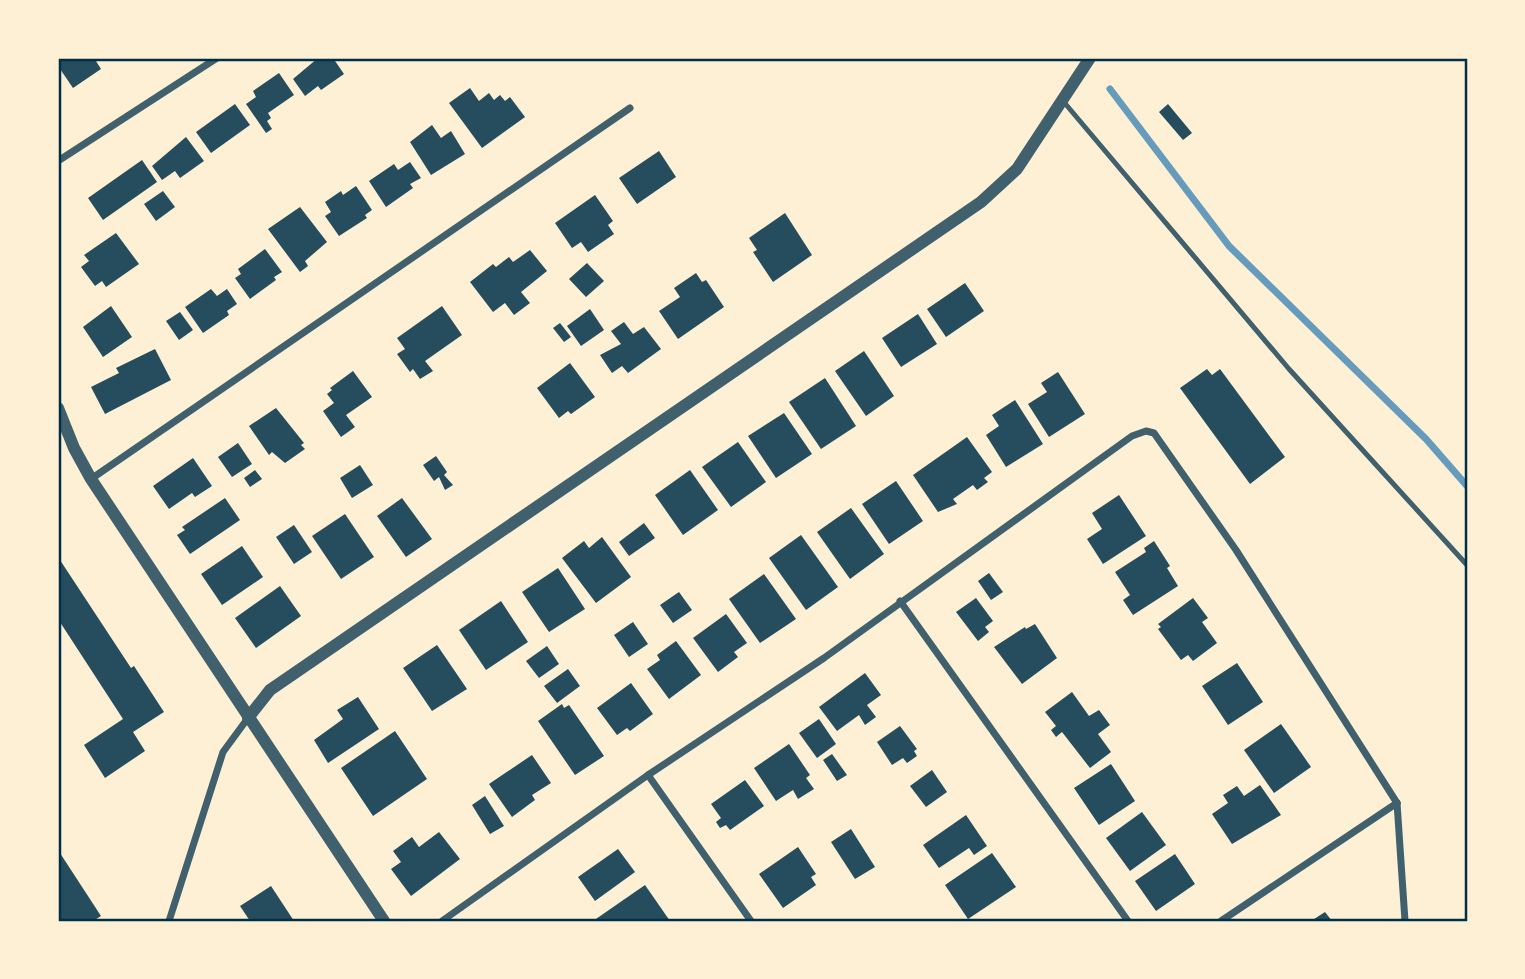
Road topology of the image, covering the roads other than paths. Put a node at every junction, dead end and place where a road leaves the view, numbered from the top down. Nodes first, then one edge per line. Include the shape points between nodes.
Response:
1 (217, 58) edge
2 (1090, 58) edge
3 (1063, 101) junction
4 (630, 108) dead end
5 (58, 160) edge
6 (58, 408) edge
7 (91, 479) junction
8 (1467, 565) edge
9 (900, 601) junction
10 (248, 718) junction
11 (648, 775) junction
12 (1397, 803) junction
13 (169, 921) edge
14 (384, 921) edge
15 (442, 921) edge
16 (751, 921) edge
17 (1128, 921) edge
18 (1221, 921) edge
19 (1405, 921) edge

1 - 5 street
2 - 3 street
3 - 8 lane via 1289,369
3 - 10 street via 1017,169 981,202 270,690
4 - 7 street
6 - 7 street
7 - 10 street
9 - 11 street via 824,658
9 - 12 street via 1132,436 1154,433 1236,550
9 - 17 street
10 - 13 street via 223,752
10 - 14 street
11 - 15 street
11 - 16 street
12 - 18 street
12 - 19 street

